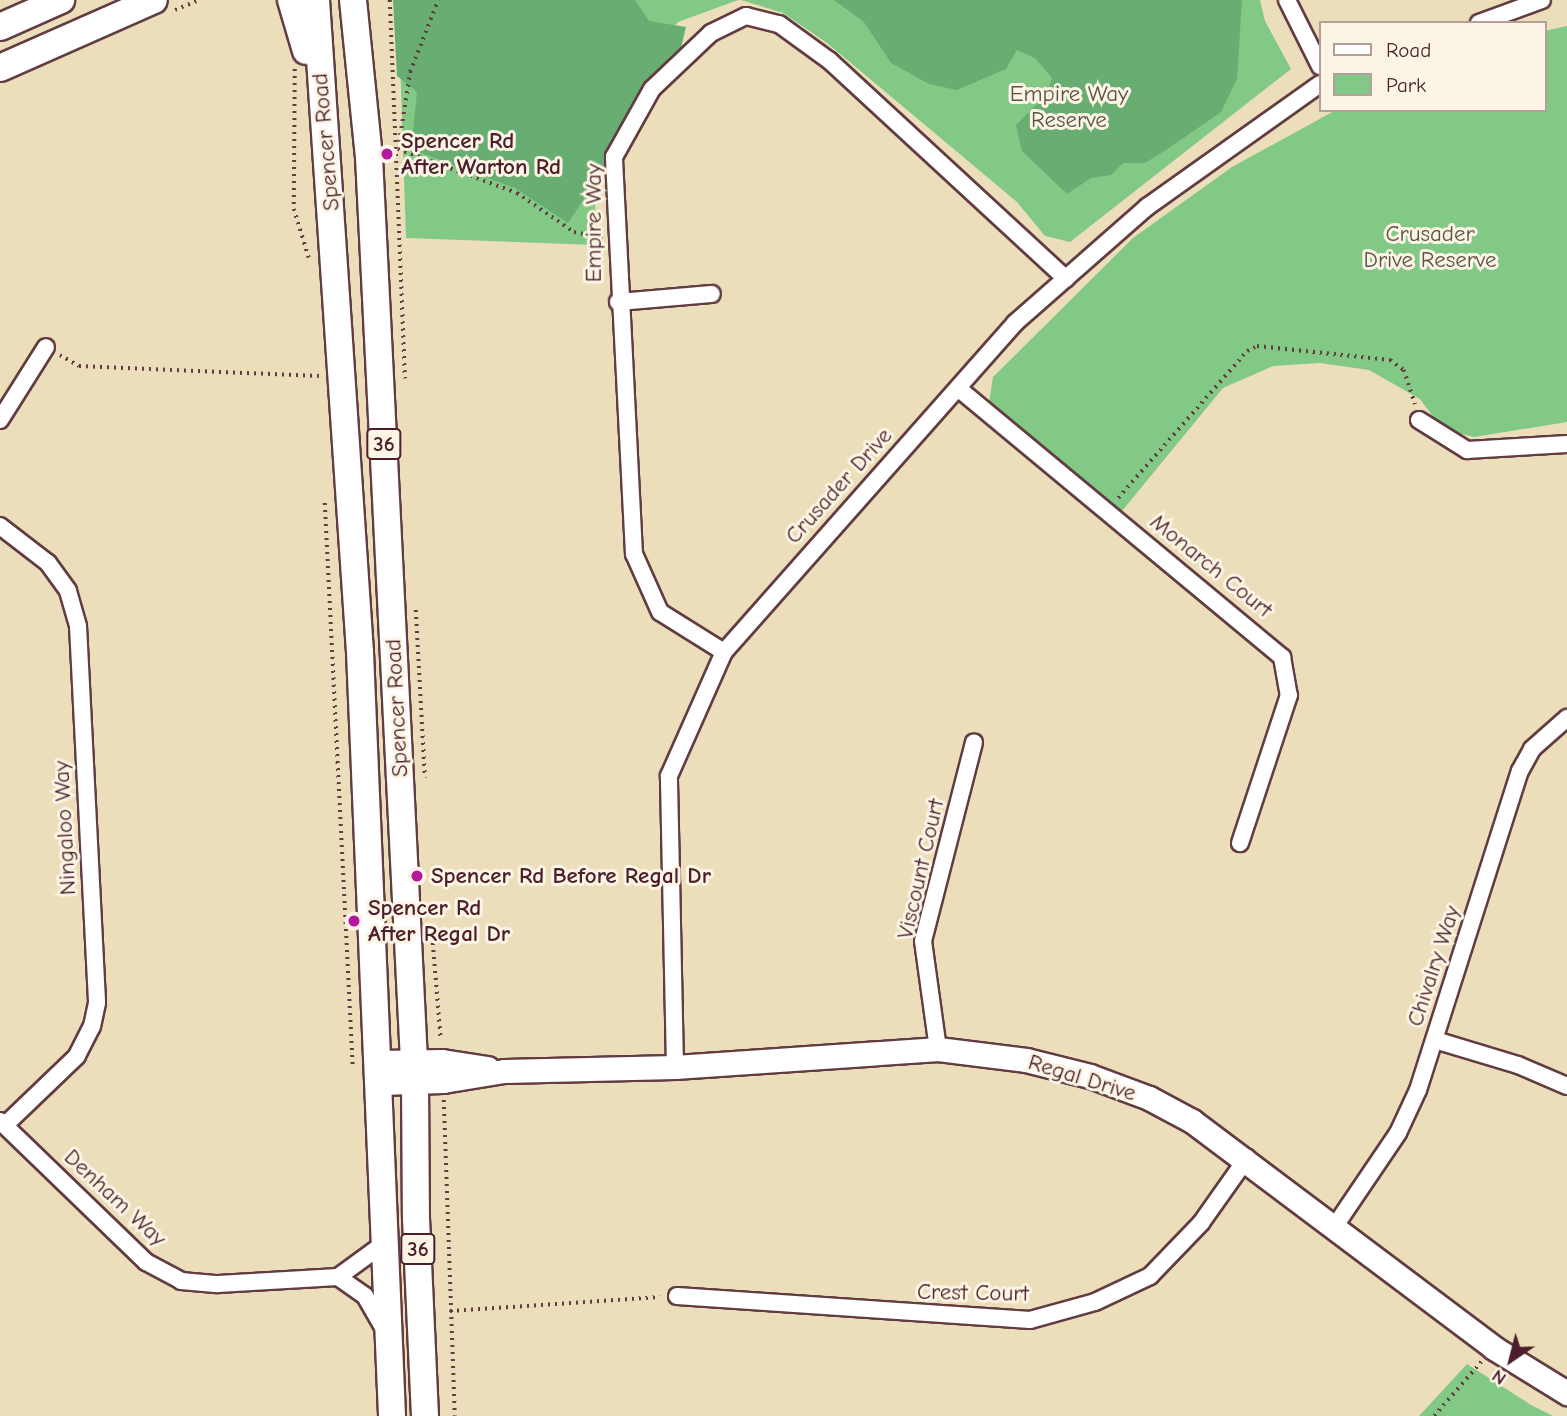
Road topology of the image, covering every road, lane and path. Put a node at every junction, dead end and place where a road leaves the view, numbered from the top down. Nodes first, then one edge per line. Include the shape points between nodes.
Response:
1 (61, 0) edge
2 (154, 0) edge
3 (291, 0) edge
4 (316, 0) edge
5 (353, 0) edge
6 (390, 0) edge
7 (438, 0) edge
8 (1287, 0) edge
9 (1538, 0) edge
10 (1484, 21) edge
11 (0, 27) edge
12 (295, 61) dead end
13 (1318, 62) edge
14 (0, 68) edge
15 (1318, 85) edge
16 (324, 116) junction
17 (398, 149) junction
18 (615, 238) junction
19 (313, 266) dead end
20 (1066, 279) junction
21 (712, 294) dead end
22 (376, 299) junction
23 (618, 302) junction
24 (46, 347) joint
25 (319, 366) dead end
26 (332, 388) junction
27 (958, 389) junction
28 (405, 391) dead end
29 (0, 419) edge
30 (1420, 420) joint
31 (1567, 443) edge
32 (325, 490) dead end
33 (1107, 509) junction
34 (0, 526) edge
35 (416, 601) dead end
36 (724, 652) junction
37 (1567, 718) edge
38 (974, 742) dead end
39 (425, 787) dead end
40 (1240, 843) dead end
41 (406, 889) junction
42 (432, 934) dead end
43 (375, 987) junction
44 (1435, 1040) junction
45 (938, 1049) junction
46 (675, 1068) junction
47 (353, 1071) dead end
48 (443, 1071) junction
49 (415, 1072) junction
50 (380, 1073) junction
51 (1567, 1086) edge
52 (2, 1123) edge
53 (1247, 1158) junction
54 (1335, 1226) junction
55 (388, 1239) junction
56 (338, 1277) junction
57 (677, 1296) joint
58 (423, 1297) junction
59 (450, 1311) junction
60 (391, 1340) junction
61 (1493, 1348) junction
62 (1567, 1393) edge
63 (391, 1416) edge
64 (412, 1416) edge
65 (425, 1416) edge
66 (455, 1416) edge
67 (1434, 1416) edge

1 - 11 main road
2 - 14 main road
3 - 16 main road via 305,37 308,82
4 - 16 main road, Spencer Road / 36
5 - 22 main road, Spencer Road / 36 via 369,157
6 - 17 path
7 - 17 path via 410,72
8 - 13 street
9 - 10 street
12 - 19 path via 294,209
15 - 20 street, Crusader Drive via 1147,207
16 - 26 main road, Spencer Road / 36
17 - 18 path via 517,193 590,239
17 - 28 path
18 - 20 street, Empire Way via 614,157 652,89 711,33 746,16 779,23 830,61
18 - 23 street, Empire Way
20 - 27 street, Crusader Drive via 1015,323
21 - 23 street
22 - 26 main road via 356,310 356,345
22 - 41 main road, Spencer Road / 36
23 - 36 street, Empire Way via 634,554 660,612
24 - 26 path via 79,366
24 - 29 street
25 - 26 path
26 - 43 main road, Spencer Road / 36
27 - 33 street, Monarch Court
27 - 36 street, Crusader Drive
30 - 31 street via 1467,450
30 - 33 path via 1404,370 1390,360 1257,346 1247,351 1179,434
32 - 47 path
33 - 40 street, Monarch Court via 1282,657 1289,695
34 - 52 street, Ningaloo Way via 48,562 68,591 78,626 97,1003 77,1056
35 - 39 path
36 - 46 street, Crusader Drive via 669,776
37 - 44 street, Chivalry Way via 1532,749 1520,771
38 - 45 street, Viscount Court via 923,941
41 - 43 main road via 389,919 390,973 386,982
41 - 49 main road, Spencer Road / 36
42 - 48 path
43 - 50 main road, Spencer Road / 36
44 - 51 street via 1518,1065
44 - 54 street, Chivalry Way via 1398,1133
45 - 46 street, Regal Drive
45 - 53 street, Regal Drive via 1026,1060 1090,1076 1149,1098
46 - 48 street, Regal Drive
48 - 49 street, Regal Drive
48 - 59 path
49 - 50 street, Regal Drive
49 - 58 main road, Spencer Road / 36 via 416,1218
50 - 55 main road, Spencer Road / 36
52 - 56 street, Denham Way via 146,1262 181,1281 218,1284
53 - 54 street, Regal Drive
53 - 57 street, Crest Court via 1201,1223 1150,1276 1095,1302 1030,1320
54 - 61 street, Regal Drive
55 - 56 street
55 - 60 main road, Spencer Road / 36
56 - 60 street via 365,1296
57 - 59 path
58 - 64 main road via 410,1320
58 - 65 main road, Spencer Road / 36
59 - 66 path
60 - 63 main road, Spencer Road / 36
61 - 62 street, Regal Drive
61 - 67 path

